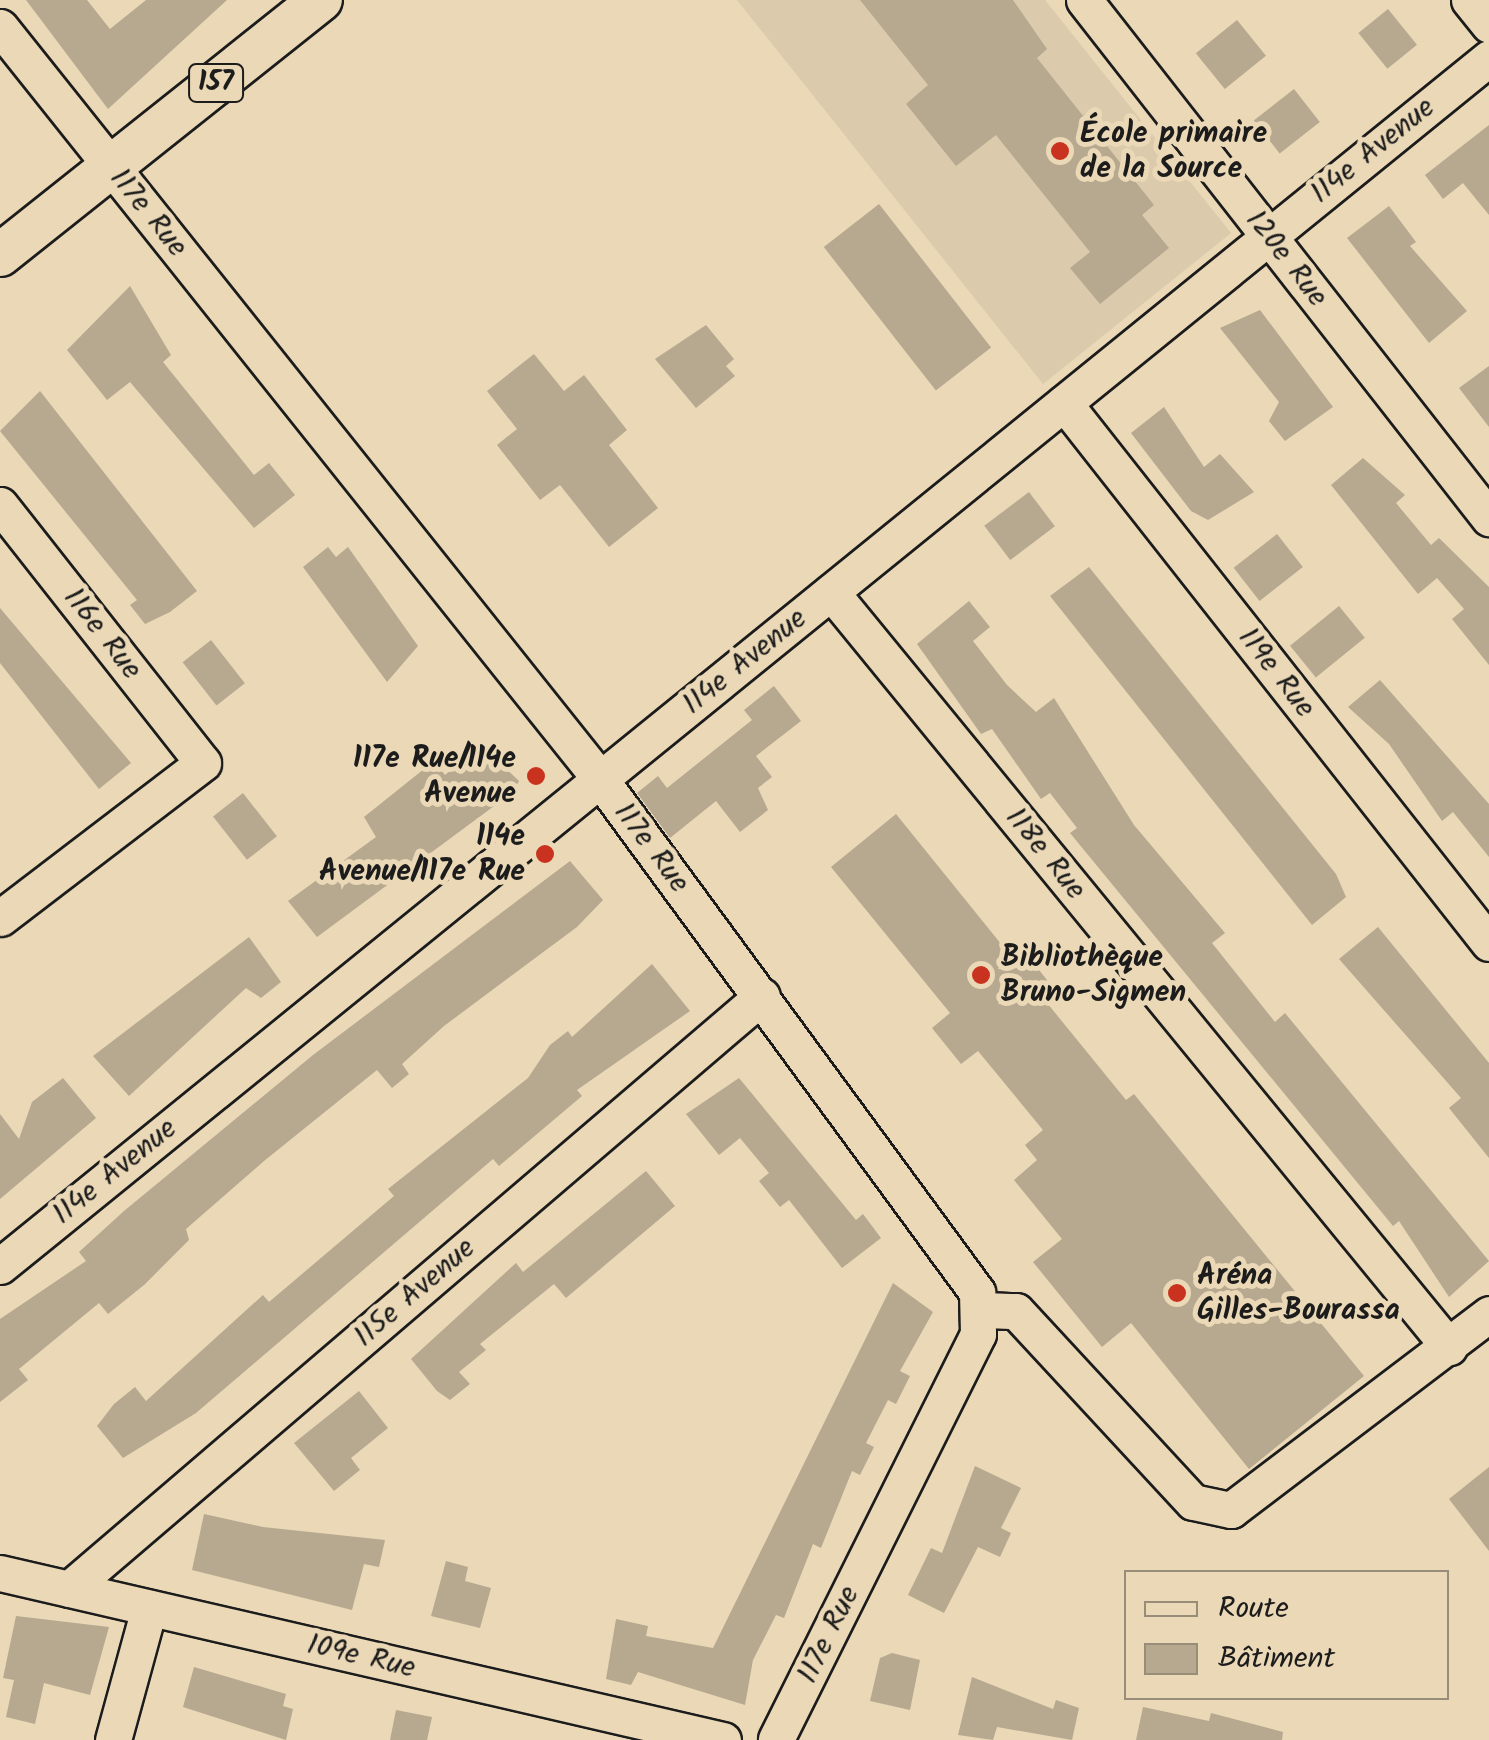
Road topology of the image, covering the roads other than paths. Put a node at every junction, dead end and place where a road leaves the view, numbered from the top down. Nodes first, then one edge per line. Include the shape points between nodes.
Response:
1 (321, 0) edge
2 (1084, 0) edge
3 (1469, 0) edge
4 (1489, 25) edge
5 (0, 27) edge
6 (1489, 58) edge
7 (112, 167) junction
8 (1269, 236) junction
9 (0, 255) edge
10 (1064, 403) junction
11 (0, 505) edge
12 (1489, 518) edge
13 (831, 592) junction
14 (600, 779) junction
15 (0, 918) edge
16 (1489, 943) edge
17 (762, 996) junction
18 (0, 1266) edge
19 (983, 1310) junction
20 (1489, 1314) edge
21 (1450, 1347) junction
22 (0, 1573) edge
23 (68, 1589) junction
24 (149, 1608) junction
25 (113, 1740) edge
26 (723, 1740) edge
27 (776, 1740) edge

1 - 7 main road, 157
2 - 8 street, 120e Rue
3 - 4 street
5 - 7 street, 117e Rue
6 - 8 street, 114e Avenue
7 - 9 main road, 157
7 - 14 street, 117e Rue
8 - 10 street, 114e Avenue
8 - 12 street, 120e Rue
10 - 13 street, 114e Avenue
10 - 16 street, 119e Rue
11 - 15 street, 116e Rue via 203,763
13 - 14 street, 114e Avenue
13 - 21 street, 118e Rue
14 - 17 street, 117e Rue
14 - 18 street, 114e Avenue
17 - 19 street, 117e Rue
17 - 23 street, 115e Avenue
19 - 21 street via 1016,1311 1193,1502 1231,1510
19 - 27 street, 117e Rue
20 - 21 street
22 - 23 street, 109e Rue
23 - 24 street, 109e Rue
24 - 25 street
24 - 26 street, 109e Rue

